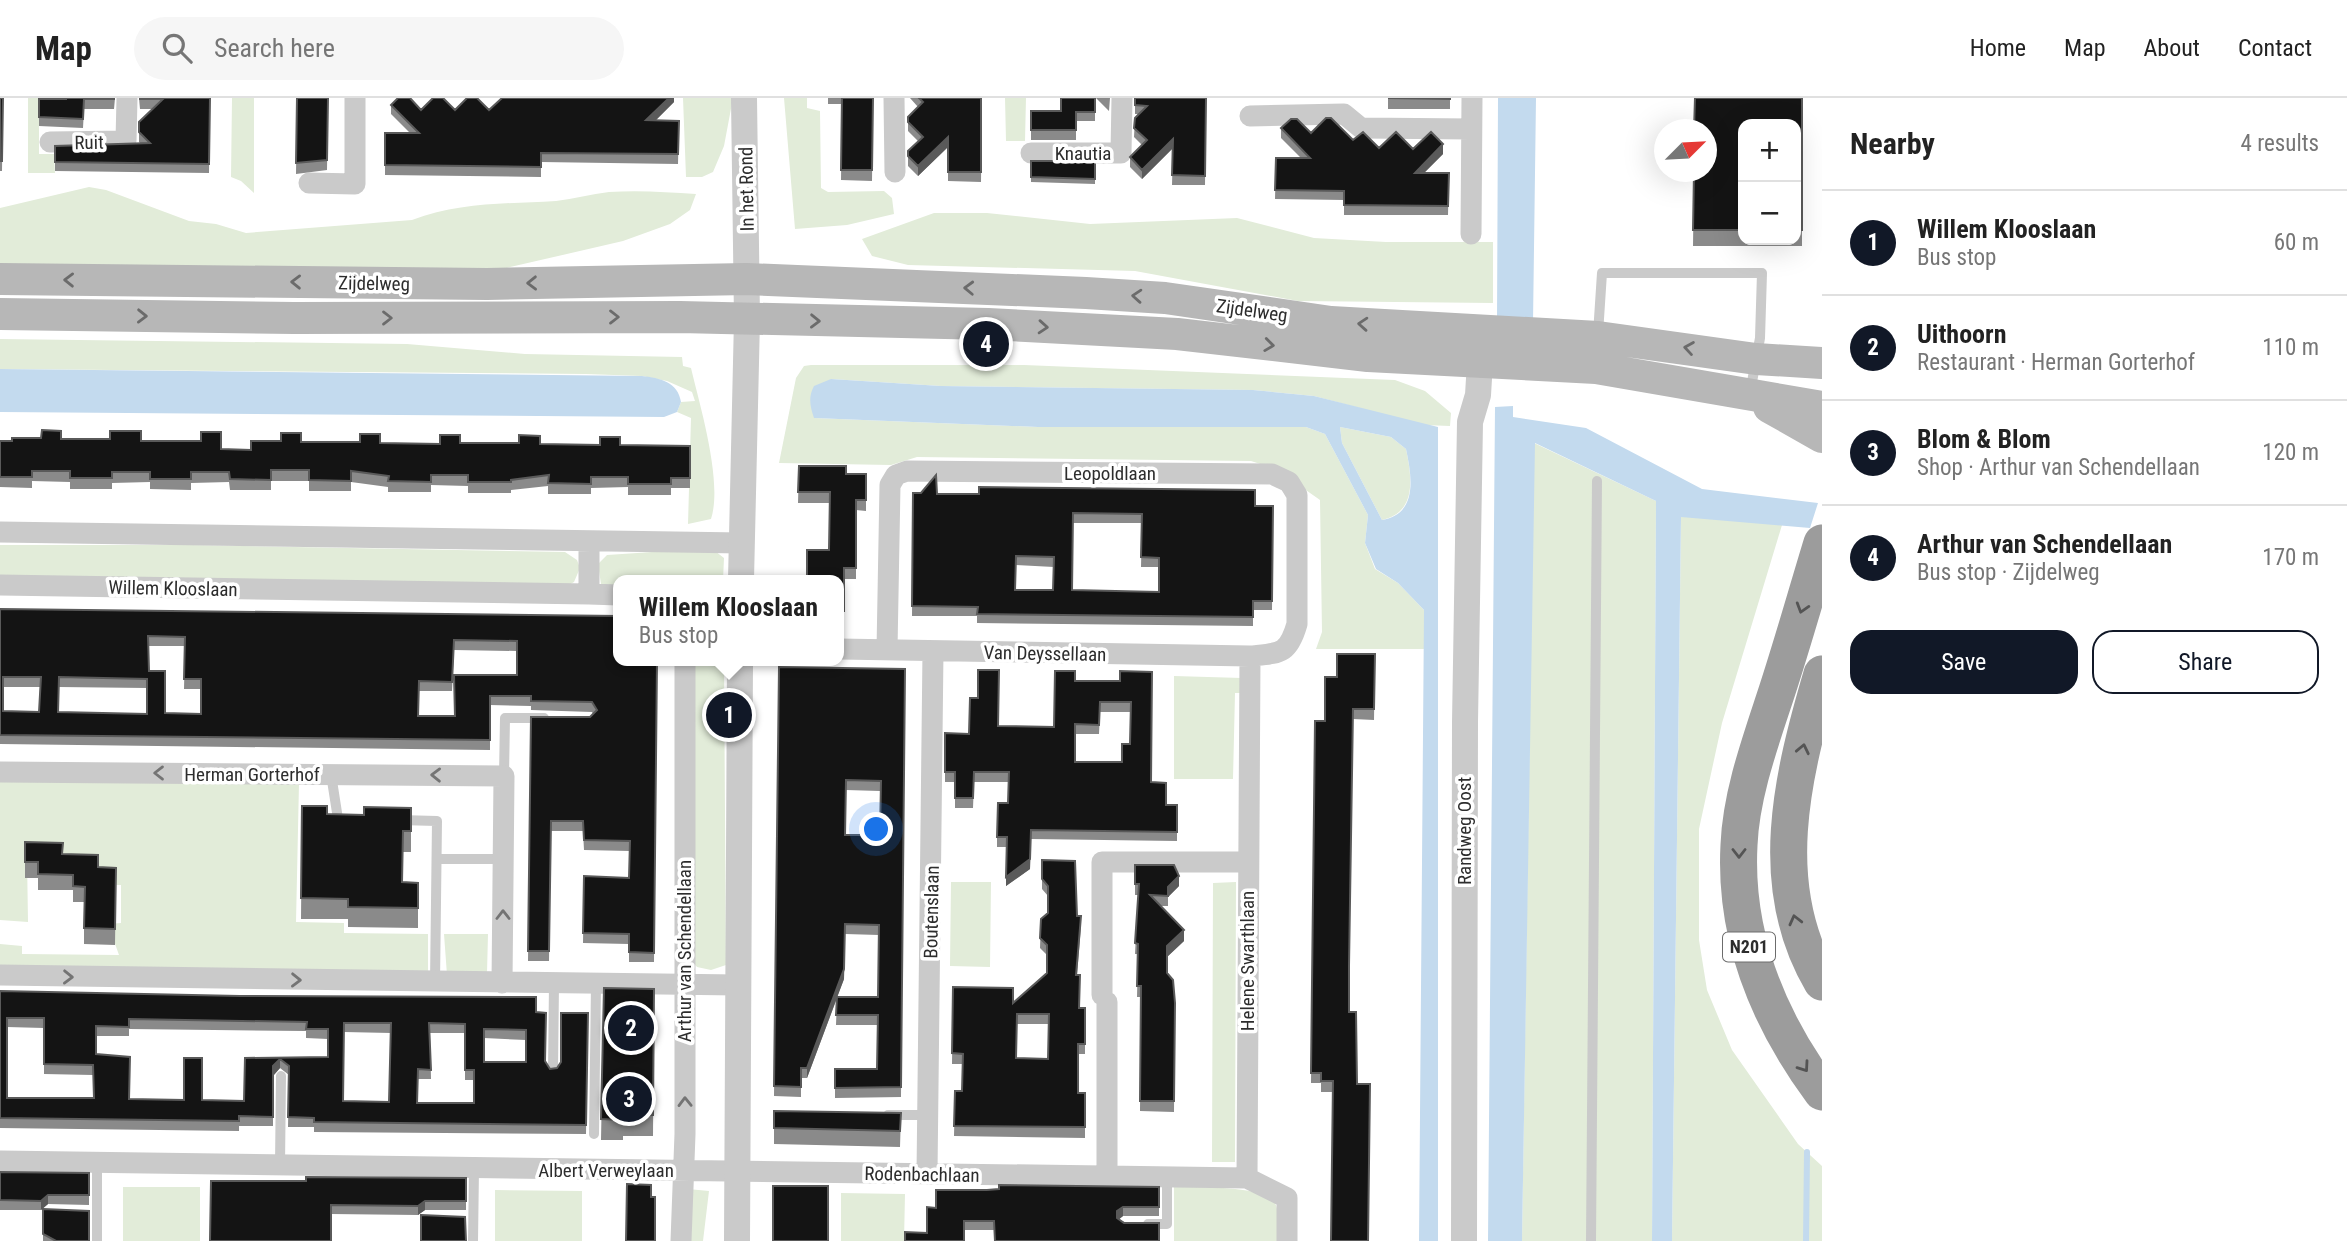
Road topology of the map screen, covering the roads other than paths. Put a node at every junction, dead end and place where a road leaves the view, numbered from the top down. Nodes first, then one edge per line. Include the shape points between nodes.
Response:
1 (127, 98) edge
2 (355, 98) edge
3 (744, 98) edge
4 (894, 98) edge
5 (1122, 98) edge
6 (1472, 98) edge
7 (1250, 116) dead end
8 (1472, 129) junction
9 (50, 142) dead end
10 (1031, 153) dead end
11 (894, 172) dead end
12 (309, 183) dead end
13 (1471, 234) dead end
14 (0, 279) edge
15 (747, 279) junction
16 (0, 314) edge
17 (747, 319) junction
18 (1597, 353) junction
19 (1756, 359) junction
20 (1476, 361) junction
21 (1822, 363) edge
22 (1822, 378) edge
23 (1749, 397) junction
24 (1822, 407) edge
25 (1822, 421) edge
26 (1822, 437) edge
27 (1597, 481) dead end
28 (0, 533) edge
29 (589, 542) junction
30 (742, 543) junction
31 (1822, 543) edge
32 (741, 575) edge
33 (0, 585) edge
34 (589, 594) junction
35 (613, 595) edge
36 (844, 649) edge
37 (887, 650) junction
38 (933, 651) junction
39 (1250, 656) junction
40 (685, 666) edge
41 (740, 666) edge
42 (1822, 674) edge
43 (553, 718) edge
44 (0, 772) edge
45 (331, 774) junction
46 (504, 776) junction
47 (362, 820) edge
48 (387, 820) edge
49 (437, 859) junction
50 (503, 859) junction
51 (1247, 862) junction
52 (0, 975) edge
53 (1822, 982) edge
54 (435, 983) junction
55 (502, 983) junction
56 (554, 984) junction
57 (596, 984) junction
58 (683, 985) junction
59 (738, 985) junction
60 (553, 1071) edge
61 (281, 1076) dead end
62 (1822, 1092) edge
63 (873, 1114) edge
64 (928, 1115) junction
65 (594, 1134) dead end
66 (0, 1161) edge
67 (97, 1163) junction
68 (281, 1165) junction
69 (474, 1169) junction
70 (682, 1170) junction
71 (738, 1171) junction
72 (927, 1174) junction
73 (1107, 1176) junction
74 (1167, 1177) junction
75 (1247, 1178) junction
76 (85, 1213) edge
77 (97, 1213) junction
78 (1135, 1224) edge
79 (97, 1241) edge
80 (473, 1241) edge
81 (681, 1241) edge
82 (737, 1241) edge
83 (1287, 1241) edge
84 (1464, 1241) edge
85 (1591, 1241) edge

1 - 9 street, Ruit via 126,141
2 - 12 street via 355,184
3 - 15 street, In het Rond
4 - 11 street
5 - 10 street, Knautia via 1121,153
6 - 8 street
7 - 8 street via 1344,114 1361,128
8 - 13 street
15 -> 14 main road, Zijdelweg via 487,284
15 - 17 street
18 -> 15 main road, Zijdelweg via 1493,330 1331,321 1165,298
16 -> 17 main road, Zijdelweg
17 -> 20 main road, Zijdelweg via 1177,334 1368,356
17 - 30 street
19 -> 18 main road, Zijdelweg
18 - 19 lane via 1602,273 1762,274
18 - 20 main road, Zijdelweg
18 - 23 main road, Zijdelweg via 1632,372
19 - 21 main road, Zijdelweg
19 - 22 main road, Zijdelweg
19 - 23 lane
20 - 84 street, Randweg Oost via 1461,394 1470,422
23 - 24 main road, Zijdelweg
23 - 25 main road, Zijdelweg
23 - 26 main road, Zijdelweg
27 - 85 lane
28 - 29 street
29 - 30 street
29 - 34 street
30 - 32 street
31 -> 62 highway, N201 via 1763,735 1739,844 1744,924 1755,974 1777,1024
33 - 34 street, Willem Klooslaan
34 - 35 street
36 - 37 street, Van Deyssellaan
37 - 38 street, Van Deyssellaan
37 - 39 street, Leopoldlaan via 890,485 896,475 907,471 1272,474 1289,482 1297,495 1297,624 1292,642 1280,653
38 - 39 street, Van Deyssellaan
38 - 64 street, Boutenslaan
39 - 51 street, Helene Swarthlaan
40 - 58 street, Arthur van Schendellaan
41 - 59 street
53 -> 42 highway, N201 via 1803,949 1793,916 1788,847 1797,779
43 - 46 lane via 505,718
45 -> 44 street, Herman Gorterhof
46 -> 45 street, Herman Gorterhof
45 - 47 lane via 338,819
46 - 50 street
48 - 49 lane via 437,821
49 - 50 lane
49 - 54 lane
55 -> 50 street
51 - 73 street via 1102,862
51 - 75 street, Helene Swarthlaan
52 -> 54 street
54 - 55 street
55 - 56 street
56 - 57 street
56 - 60 lane
57 - 58 street
57 - 65 lane
58 - 59 street
70 -> 58 street, Arthur van Schendellaan
59 - 71 street
61 - 68 lane
63 - 64 lane
64 - 72 street, Boutenslaan
66 - 67 street, Albert Verweylaan
67 - 68 street, Albert Verweylaan
67 - 77 lane
68 - 69 street, Albert Verweylaan
69 - 70 street, Albert Verweylaan
69 - 80 lane via 467,1218
70 - 71 street, Albert Verweylaan
70 - 81 street, Arthur van Schendellaan
71 - 72 street, Rodenbachlaan
71 - 82 street
72 - 73 street, Rodenbachlaan
73 - 74 street, Rodenbachlaan
74 - 75 street, Rodenbachlaan
74 - 78 lane via 1167,1224
75 - 83 street via 1287,1198
76 - 77 lane
77 - 79 lane

